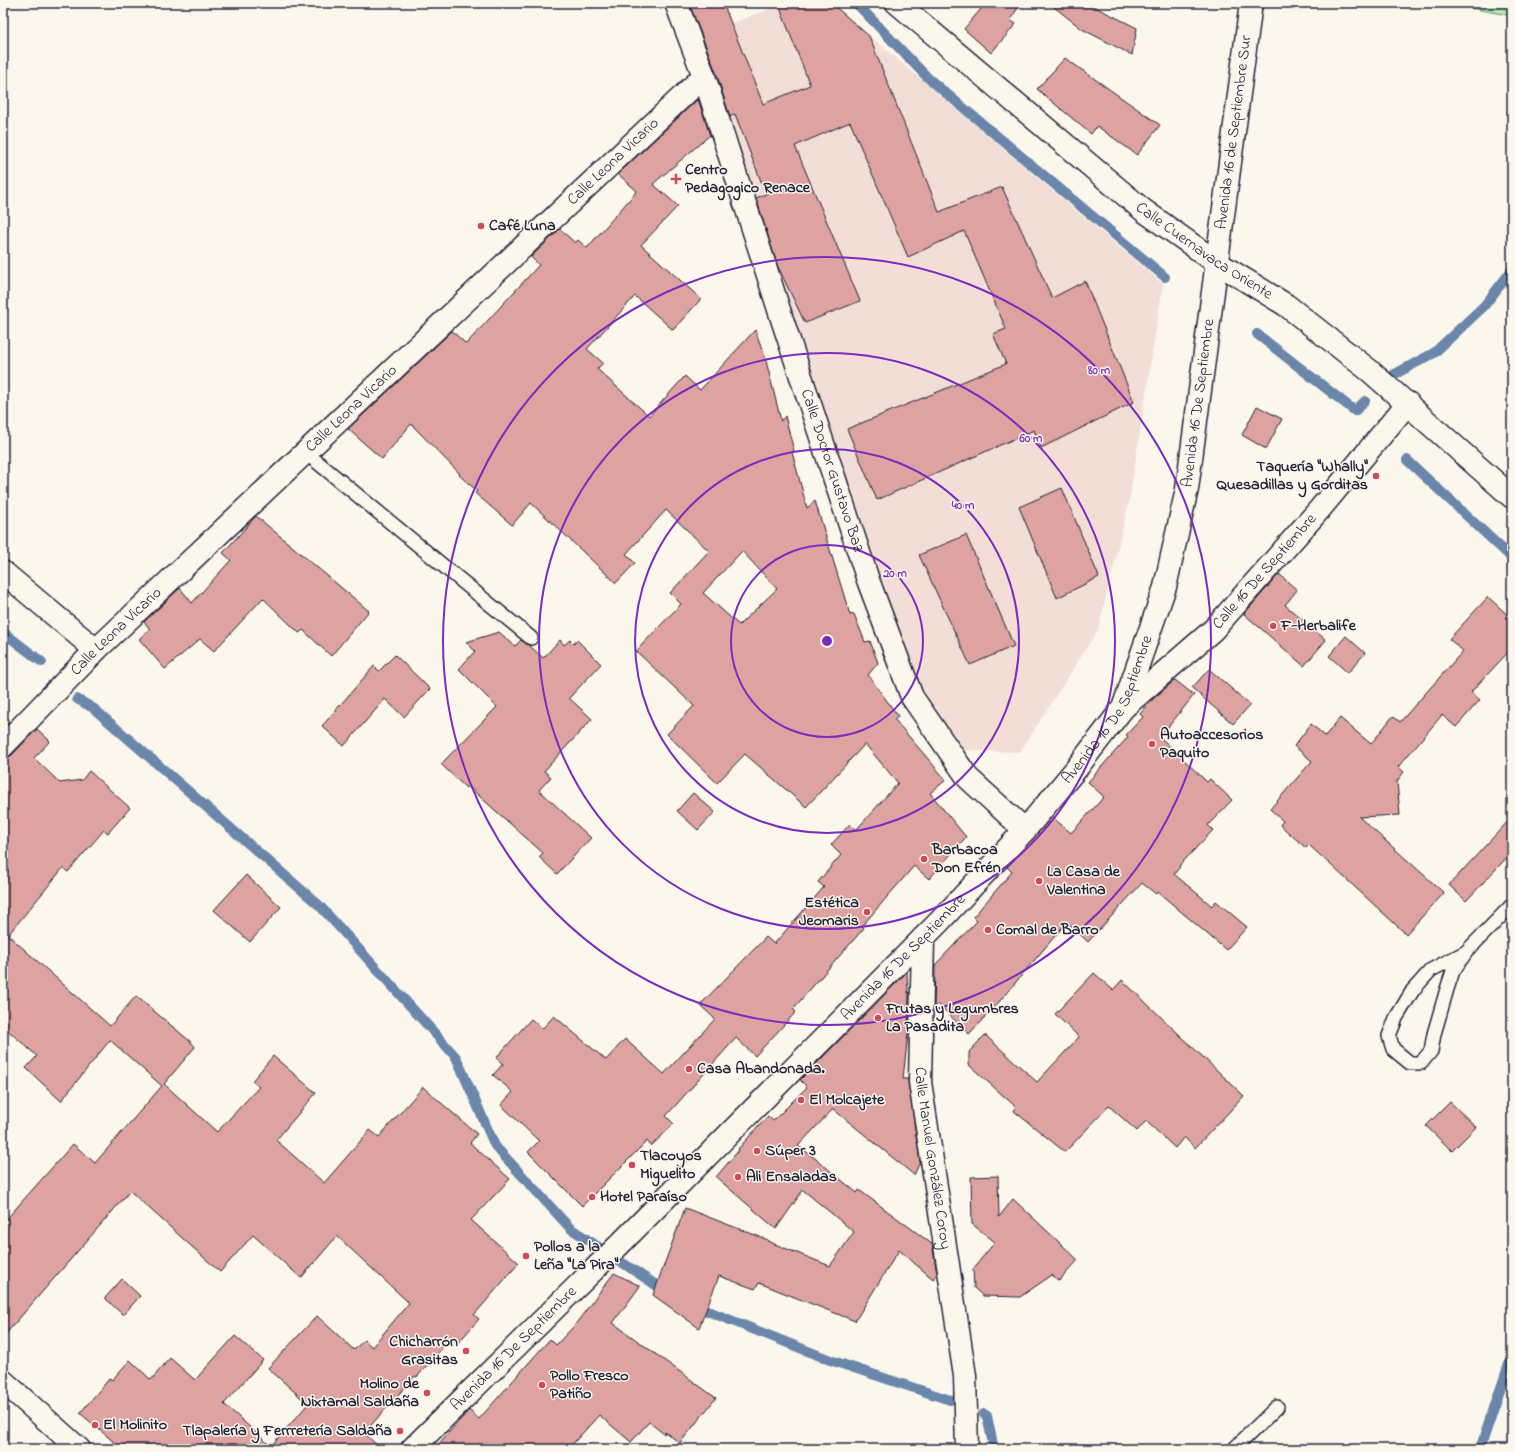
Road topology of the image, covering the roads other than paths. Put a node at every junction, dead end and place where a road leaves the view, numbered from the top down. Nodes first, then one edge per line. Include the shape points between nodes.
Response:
1 (676, 3) edge
2 (898, 3) edge
3 (1251, 3) edge
4 (704, 76) junction
5 (1216, 262) junction
6 (1408, 403) junction
7 (305, 452) junction
8 (1502, 475) edge
9 (1512, 497) edge
10 (3, 572) edge
11 (531, 638) dead end
12 (96, 650) junction
13 (1123, 708) junction
14 (3, 746) edge
15 (1025, 830) junction
16 (1512, 905) edge
17 (923, 938) junction
18 (1466, 952) junction
19 (3, 1380) edge
20 (1277, 1407) dead end
21 (80, 1449) edge
22 (412, 1449) edge
23 (967, 1449) edge
24 (1234, 1449) edge

1 - 4 street, Calle Doctor Gustavo Baz
2 - 5 street, Calle Cuernavaca Oriente via 1143,210
3 - 5 street, Avenida 16 de Septiembre Sur
4 - 7 street, Calle Leona Vicario
4 - 15 street, Calle Doctor Gustavo Baz via 866,573 912,697 968,778
5 - 6 street, Calle Cuernavaca Oriente via 1286,305
5 - 13 street, Avenida 16 De Septiembre via 1187,489 1165,587
6 - 8 street, Calle Cuernavaca Oriente
6 - 13 street, Calle 16 De Septiembre via 1319,510 1212,630
7 - 11 lane
7 - 12 street, Calle Leona Vicario
8 - 9 street, Calle Cuernavaca Oriente
10 - 12 street
12 - 14 street, Calle Leona Vicario
13 - 15 street, Avenida 16 De Septiembre
15 - 17 street, Avenida 16 De Septiembre
16 - 18 lane
17 - 22 street, Avenida 16 De Septiembre via 617,1248
17 - 23 street, Calle Manuel González Coroy via 920,1082 965,1376
18 - 18 lane via 1431,970 1413,990 1396,1018 1389,1036 1393,1049 1410,1063 1422,1063 1431,1051 1453,971
19 - 21 street
20 - 24 lane

